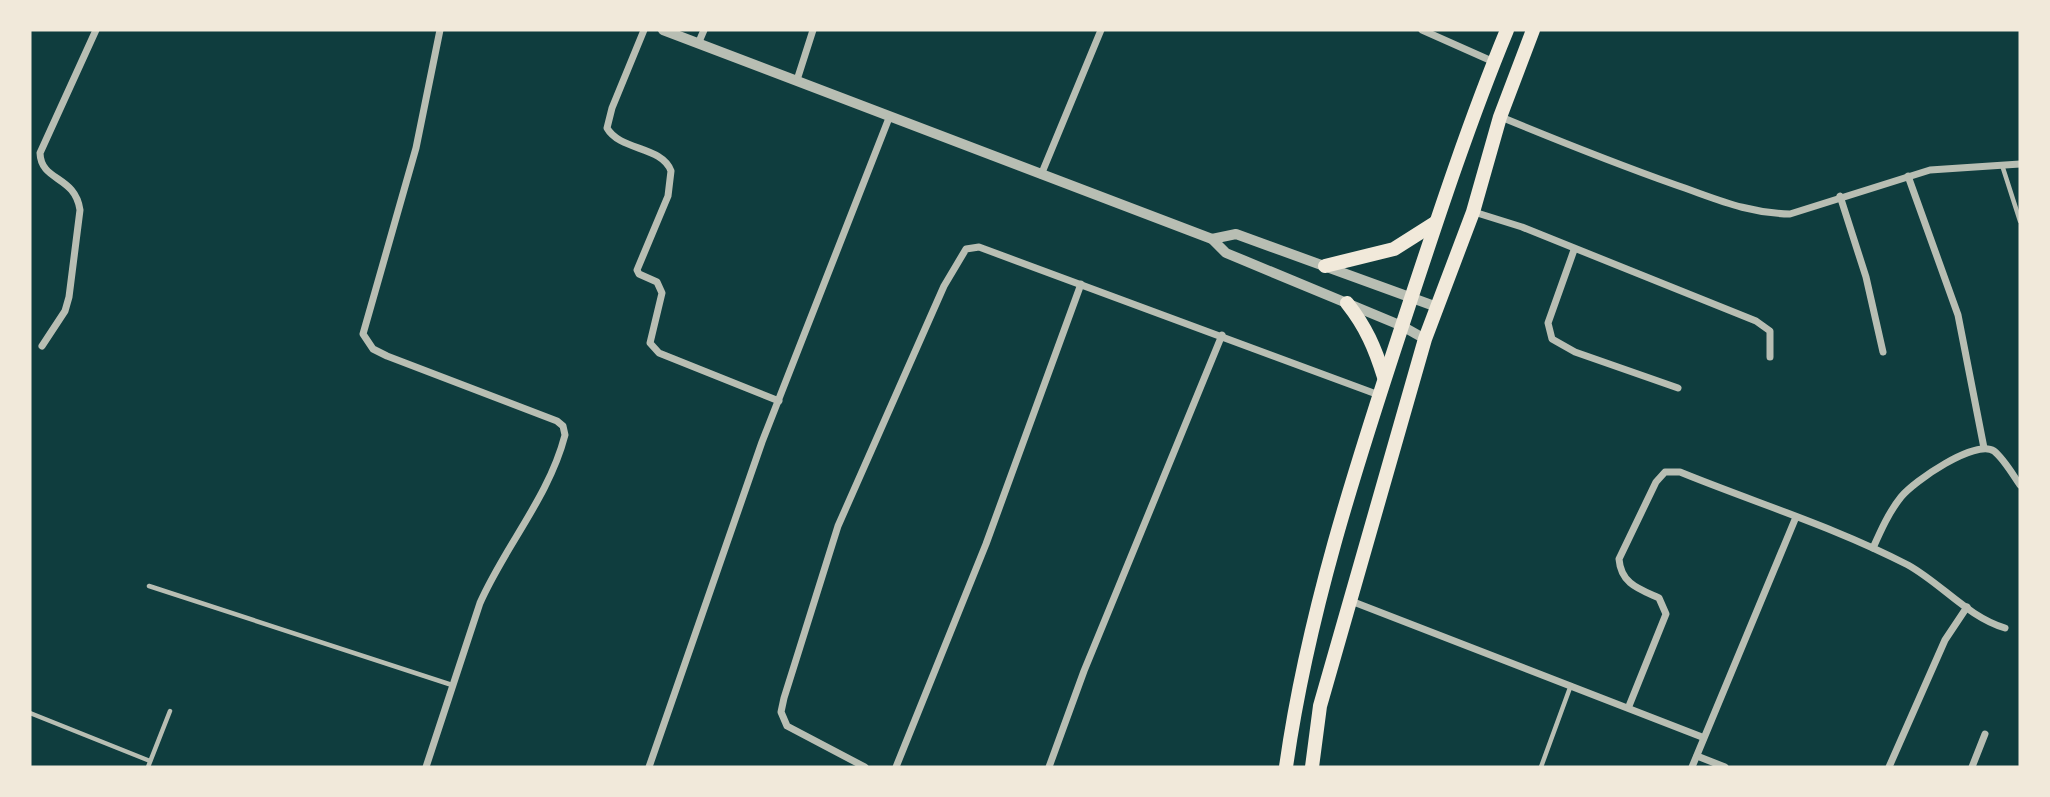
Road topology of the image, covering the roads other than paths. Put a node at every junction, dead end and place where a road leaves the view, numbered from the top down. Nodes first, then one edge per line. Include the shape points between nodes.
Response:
1 (96, 30) edge
2 (440, 30) edge
3 (644, 30) edge
4 (663, 30) edge
5 (704, 30) edge
6 (813, 30) edge
7 (1101, 30) edge
8 (1422, 30) edge
9 (1507, 30) edge
10 (1533, 30) edge
11 (698, 44) junction
12 (1494, 62) junction
13 (797, 80) junction
14 (1500, 117) junction
15 (889, 118) junction
16 (2020, 164) edge
17 (2001, 165) junction
18 (1040, 176) junction
19 (1909, 176) junction
20 (1840, 197) junction
21 (1473, 212) junction
22 (2020, 221) edge
23 (1435, 223) junction
24 (1212, 239) junction
25 (1574, 250) junction
26 (1325, 266) junction
27 (1081, 284) junction
28 (1411, 296) junction
29 (1347, 303) junction
30 (1437, 307) junction
31 (1402, 326) junction
32 (1222, 335) junction
33 (1425, 340) junction
34 (43, 346) dead end
35 (1883, 352) dead end
36 (1770, 357) dead end
37 (1384, 377) junction
38 (1678, 388) dead end
39 (1379, 395) junction
40 (779, 401) junction
41 (1984, 447) junction
42 (2020, 485) edge
43 (1796, 517) junction
44 (1873, 548) junction
45 (149, 586) dead end
46 (1351, 601) junction
47 (1967, 607) junction
48 (2005, 628) dead end
49 (1571, 684) junction
50 (452, 685) junction
51 (1295, 702) junction
52 (1320, 706) junction
53 (1629, 706) junction
54 (170, 711) dead end
55 (30, 713) edge
56 (1985, 734) dead end
57 (1702, 737) junction
58 (1697, 757) junction
59 (150, 761) junction
60 (148, 767) edge
61 (426, 767) edge
62 (649, 767) edge
63 (865, 767) edge
64 (896, 767) edge
65 (1049, 767) edge
66 (1286, 767) edge
67 (1312, 767) edge
68 (1541, 767) edge
69 (1692, 767) edge
70 (1725, 767) edge
71 (1889, 767) edge
72 (1972, 767) edge

1 - 34 street via 40,153 46,170 71,187 80,210 69,297
2 - 50 street via 416,148 363,334 373,349 557,421 565,435 537,502 491,577
3 - 40 street via 607,128 620,141 662,160 671,172 667,196 637,270 657,282 662,293 650,343 659,353
4 - 11 street
5 - 11 street
6 - 13 street
7 - 18 street
8 - 12 street
9 - 12 main road
10 - 14 main road
11 - 13 street
12 - 23 main road
13 - 15 street
14 - 20 street via 1741,210 1790,214
14 - 21 main road
15 - 18 street
15 - 40 street
16 - 17 street
17 - 19 street
17 - 22 lane
18 - 24 street
19 - 20 street
19 - 41 street via 1958,315
20 - 35 street via 1866,277
21 - 25 street
21 - 30 main road
23 - 26 main road via 1394,250
23 - 28 main road
24 - 26 street via 1236,234
24 - 29 street via 1226,253
25 - 36 street via 1765,326 1772,339
25 - 38 street via 1548,323 1552,339 1562,347
26 - 28 street
27 - 32 street
27 - 63 street via 972,247 966,249 944,286 838,526 781,712 787,726
27 - 64 street via 986,544
28 - 30 street
28 - 31 main road
29 - 31 street
29 - 37 main road via 1363,324
30 - 33 main road
31 - 33 street
31 - 37 main road
32 - 39 street
32 - 65 street
33 - 46 main road
37 - 39 main road
39 - 51 main road
40 - 62 street
41 - 42 street via 1994,452
41 - 44 street via 1946,464 1904,493
43 - 44 street
43 - 53 street via 1681,472 1665,472 1660,477 1619,559 1619,569 1628,583 1660,598 1666,614
43 - 57 street
44 - 47 street via 1927,577
45 - 50 lane
46 - 49 street
46 - 52 main road
47 - 48 street via 1985,622
47 - 71 street via 1945,640
49 - 53 street
49 - 68 lane
50 - 61 street
51 - 52 main road
51 - 66 main road
52 - 67 main road
53 - 57 street
54 - 59 lane
55 - 59 lane
56 - 72 street
57 - 58 street
58 - 69 street
58 - 70 street
59 - 60 lane

